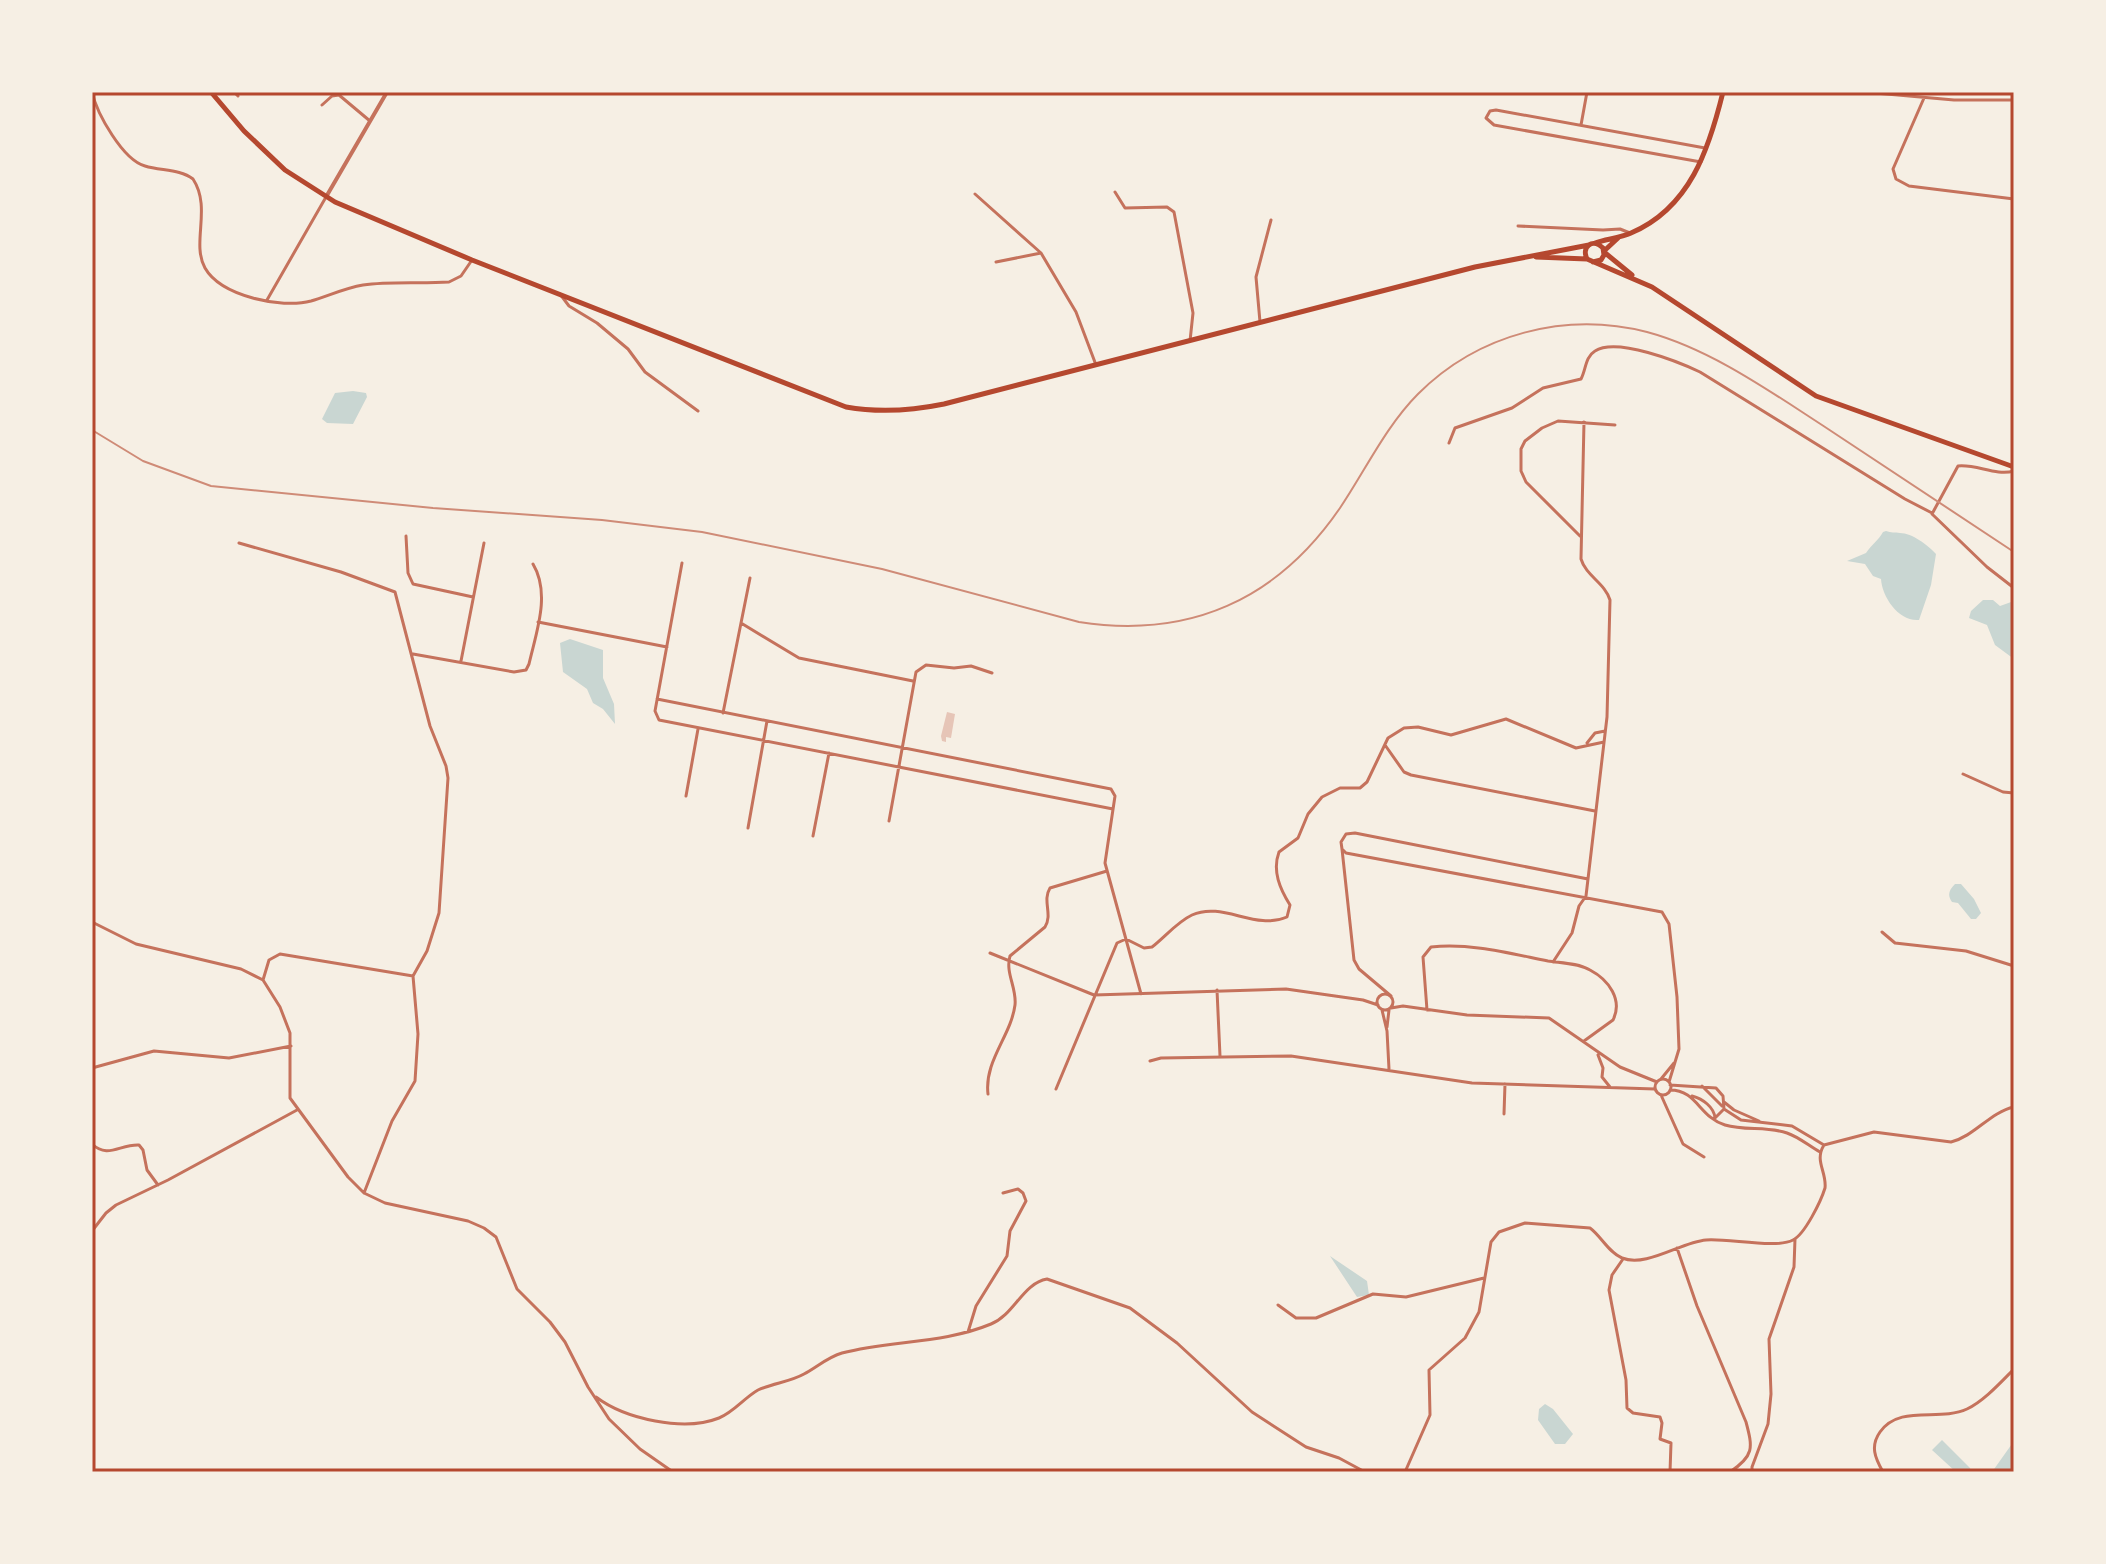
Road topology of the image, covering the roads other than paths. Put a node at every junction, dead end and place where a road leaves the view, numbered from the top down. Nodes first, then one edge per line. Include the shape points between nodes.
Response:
1 (92, 92) edge
2 (211, 92) edge
3 (234, 92) edge
4 (387, 92) edge
5 (1587, 92) edge
6 (1723, 92) edge
7 (1864, 92) edge
8 (238, 96) dead end
9 (1924, 98) junction
10 (2014, 100) edge
11 (322, 105) dead end
12 (370, 121) junction
13 (1581, 125) junction
14 (1706, 148) junction
15 (1701, 162) junction
16 (1115, 192) dead end
17 (975, 194) dead end
18 (326, 197) junction
19 (2014, 199) edge
20 (1271, 220) dead end
21 (1518, 226) dead end
22 (1630, 233) junction
23 (1621, 236) junction
24 (1592, 244) junction
25 (1604, 251) junction
26 (1041, 253) junction
27 (1527, 256) junction
28 (472, 260) junction
29 (1590, 260) junction
30 (996, 262) dead end
31 (1636, 278) junction
32 (560, 294) junction
33 (267, 300) junction
34 (1260, 323) junction
35 (1190, 341) junction
36 (1096, 365) junction
37 (698, 411) dead end
38 (1584, 422) junction
39 (1615, 425) dead end
40 (1449, 443) dead end
41 (2014, 469) edge
42 (1932, 513) junction
43 (406, 536) dead end
44 (1581, 536) junction
45 (239, 543) dead end
46 (484, 543) dead end
47 (682, 563) dead end
48 (533, 564) dead end
49 (750, 578) dead end
50 (2014, 588) edge
51 (473, 597) junction
52 (538, 622) junction
53 (741, 623) junction
54 (667, 647) junction
55 (413, 654) dead end
56 (461, 662) junction
57 (992, 673) dead end
58 (913, 681) junction
59 (657, 699) junction
60 (723, 713) junction
61 (767, 721) junction
62 (698, 728) junction
63 (1605, 731) junction
64 (764, 741) junction
65 (1604, 742) junction
66 (1384, 744) junction
67 (903, 746) junction
68 (1585, 746) junction
69 (829, 753) junction
70 (899, 767) junction
71 (1963, 774) dead end
72 (2014, 793) edge
73 (686, 796) dead end
74 (1113, 809) junction
75 (1595, 811) junction
76 (889, 821) dead end
77 (748, 828) dead end
78 (813, 836) dead end
79 (1342, 849) junction
80 (1350, 854) junction
81 (1343, 870) junction
82 (1107, 871) junction
83 (1588, 879) junction
84 (1584, 899) junction
85 (92, 922) edge
86 (1882, 932) dead end
87 (1126, 939) junction
88 (990, 953) dead end
89 (1008, 960) junction
90 (1553, 962) junction
91 (2014, 966) edge
92 (413, 976) junction
93 (263, 980) junction
94 (1376, 983) junction
95 (1217, 990) junction
96 (1141, 994) junction
97 (1094, 995) junction
98 (1379, 997) junction
99 (1392, 997) junction
100 (1363, 1000) junction
101 (1378, 1005) junction
102 (1403, 1006) junction
103 (1390, 1009) junction
104 (1382, 1010) junction
105 (1427, 1010) junction
106 (1387, 1031) junction
107 (1584, 1041) junction
108 (291, 1046) junction
109 (1596, 1051) junction
110 (1220, 1056) junction
111 (1677, 1060) junction
112 (1150, 1061) dead end
113 (1613, 1063) junction
114 (92, 1068) edge
115 (1603, 1068) junction
116 (1389, 1071) junction
117 (1602, 1077) junction
118 (1659, 1080) junction
119 (1505, 1084) junction
120 (1592, 1086) junction
121 (1702, 1086) junction
122 (1610, 1087) junction
123 (1669, 1088) junction
124 (1056, 1089) dead end
125 (1655, 1089) junction
126 (988, 1094) dead end
127 (1661, 1095) junction
128 (1692, 1096) junction
129 (1724, 1102) junction
130 (2014, 1107) edge
131 (1668, 1108) junction
132 (1724, 1108) junction
133 (297, 1110) junction
134 (1504, 1114) dead end
135 (1715, 1118) junction
136 (1762, 1122) junction
137 (1770, 1122) junction
138 (1792, 1126) junction
139 (1769, 1129) junction
140 (1789, 1133) junction
141 (92, 1144) edge
142 (1824, 1145) junction
143 (1820, 1152) junction
144 (1704, 1157) dead end
145 (158, 1185) junction
146 (364, 1193) junction
147 (1003, 1193) dead end
148 (92, 1231) edge
149 (1795, 1239) junction
150 (1677, 1248) junction
151 (1623, 1259) junction
152 (1484, 1278) junction
153 (1278, 1305) dead end
154 (968, 1332) junction
155 (2014, 1369) edge
156 (596, 1397) junction
157 (673, 1472) edge
158 (1365, 1472) edge
159 (1405, 1472) edge
160 (1670, 1472) edge
161 (1730, 1472) edge
162 (1752, 1472) edge
163 (1883, 1472) edge

1 - 33 street via 106,125 135,162 189,176 197,185 207,272 228,290
2 - 18 main road via 285,170
3 - 8 street
4 - 12 street
5 - 13 street
6 - 14 main road
7 - 9 street
9 - 10 street
9 - 19 street via 1893,169 1896,179 1909,186
11 - 12 street via 339,95
12 - 18 street
13 - 14 street
13 - 15 street via 1496,110 1486,118 1494,125
14 - 15 main road
15 - 22 main road via 1672,205
16 - 35 street via 1125,208 1167,207 1174,212 1193,313
17 - 26 street
18 - 28 main road
18 - 33 street
20 - 34 street via 1256,277
21 - 22 street
22 - 23 main road
23 - 24 main road
23 - 25 main road
24 - 25 main road
24 - 27 main road
24 - 29 main road via 1585,253
25 - 29 main road via 1601,260
25 - 31 main road
26 - 30 street
26 - 36 street via 1076,312
27 - 29 main road
27 - 34 main road
28 - 32 main road
28 - 33 street via 449,282 361,285 294,304
29 - 31 main road
31 - 41 main road via 1816,396
32 - 36 main road via 859,409 922,409
32 - 37 street via 628,349 645,372
34 - 35 main road
35 - 36 main road
38 - 39 street
38 - 44 street
38 - 44 street via 1553,423 1521,449 1526,482
40 - 42 street via 1455,428 1512,408 1543,388 1581,379 1596,350 1643,351 1700,372
41 - 42 street via 2000,473 1961,465
42 - 50 street
43 - 51 street via 413,584
44 - 63 street via 1581,563 1610,600
45 - 92 street via 341,572 396,595 430,726 448,772 439,913
46 - 51 street
47 - 54 street
48 - 52 street via 542,595
49 - 53 street
51 - 56 street
52 - 54 street
52 - 56 street via 529,664 522,672
53 - 58 street via 799,658
53 - 60 street
54 - 59 street
55 - 56 street
57 - 58 street via 971,666 926,665
58 - 67 street
59 - 60 street
59 - 62 street via 657,718
60 - 61 street
61 - 64 street
61 - 67 street
62 - 64 street
62 - 73 street
63 - 65 street
63 - 68 street
64 - 69 street
64 - 77 street
65 - 68 street
65 - 75 street
66 - 68 street via 1404,728 1451,735 1503,719 1574,747
66 - 75 street via 1411,775
66 - 87 street via 1367,782 1322,797 1298,838 1279,852 1279,887 1291,911 1287,917 1261,921 1208,910 1189,916 1152,947
67 - 70 street
67 - 74 street via 1108,787 1115,796
69 - 70 street
69 - 78 street
70 - 74 street
70 - 76 street
71 - 72 street
74 - 82 street via 1104,856
75 - 83 street
79 - 80 street
79 - 81 street
79 - 83 street via 1346,834 1355,833
80 - 81 street
80 - 84 street
81 - 94 street via 1354,960
82 - 87 street
82 - 89 street via 1050,888 1049,921
83 - 84 street
84 - 90 street via 1572,933
84 - 111 street via 1662,912 1668,919 1677,997
85 - 93 street via 136,944 241,969
86 - 91 street via 1895,943 1966,951
87 - 96 street
87 - 97 street via 1114,947
88 - 89 street
89 - 97 street
89 - 126 street via 1015,1001 992,1063
90 - 105 street via 1472,946 1431,947 1423,957
90 - 107 street via 1593,972 1616,997 1613,1020
92 - 93 street via 280,954 269,960
92 - 146 street via 415,1081 392,1121
93 - 108 street via 286,1022
94 - 98 street
94 - 99 street
95 - 96 street
95 - 100 street via 1298,990
95 - 110 street
96 - 97 street
97 - 124 street
98 - 99 street
98 - 100 street
98 - 101 street
99 - 102 street
99 - 103 street
100 - 101 street
101 - 104 street
102 - 103 street
102 - 105 street
103 - 104 street
103 - 106 street
104 - 106 street
105 - 107 street via 1540,1016
106 - 116 street
107 - 109 street
108 - 114 street via 229,1058 148,1051
108 - 133 street via 289,1091
109 - 113 street
109 - 115 street
110 - 112 street
110 - 116 street via 1291,1056
111 - 118 street
111 - 123 street
113 - 115 street
113 - 118 street via 1634,1077
115 - 117 street
116 - 119 street
117 - 120 street
117 - 122 street
118 - 123 street
118 - 125 street
119 - 120 street
119 - 134 street
120 - 122 street
121 - 123 street
121 - 129 street via 1716,1088
121 - 132 street
122 - 125 street
123 - 127 street
123 - 128 street
123 - 131 street
125 - 127 street
127 - 131 street
128 - 135 street via 1700,1110
128 - 135 street via 1713,1109
129 - 132 street
129 - 136 street
130 - 142 street via 1951,1142 1874,1132
131 - 144 street via 1683,1144
132 - 135 street
132 - 136 street via 1741,1120
133 - 145 street
133 - 146 street
135 - 139 street via 1730,1126
136 - 137 street
137 - 138 street
137 - 139 street
138 - 140 street
138 - 142 street
139 - 140 street
140 - 143 street
141 - 145 street via 107,1152 139,1145
142 - 143 street
143 - 149 street via 1825,1188
145 - 148 street via 110,1209
146 - 156 street via 385,1203 468,1221 496,1237 517,1289 554,1326
147 - 154 street via 1018,1189 1026,1201 1010,1231 1007,1256 976,1306
149 - 150 street via 1773,1244 1706,1240
149 - 162 street via 1794,1267 1769,1339 1771,1407
150 - 151 street
150 - 161 street via 1751,1443 1747,1459
151 - 152 street via 1590,1228 1525,1223 1494,1237
151 - 160 street via 1609,1290 1627,1408 1660,1417 1660,1439 1671,1443
152 - 153 street via 1406,1297 1373,1294 1316,1318 1296,1318
152 - 159 street via 1479,1312 1465,1338 1429,1370 1430,1415
154 - 156 street via 836,1355 795,1379 761,1388 722,1417 708,1421 634,1417
154 - 158 street via 996,1321 1041,1280 1067,1285 1130,1308 1252,1412 1306,1447
155 - 163 street via 1964,1411 1889,1421 1874,1445
156 - 157 street via 626,1438

